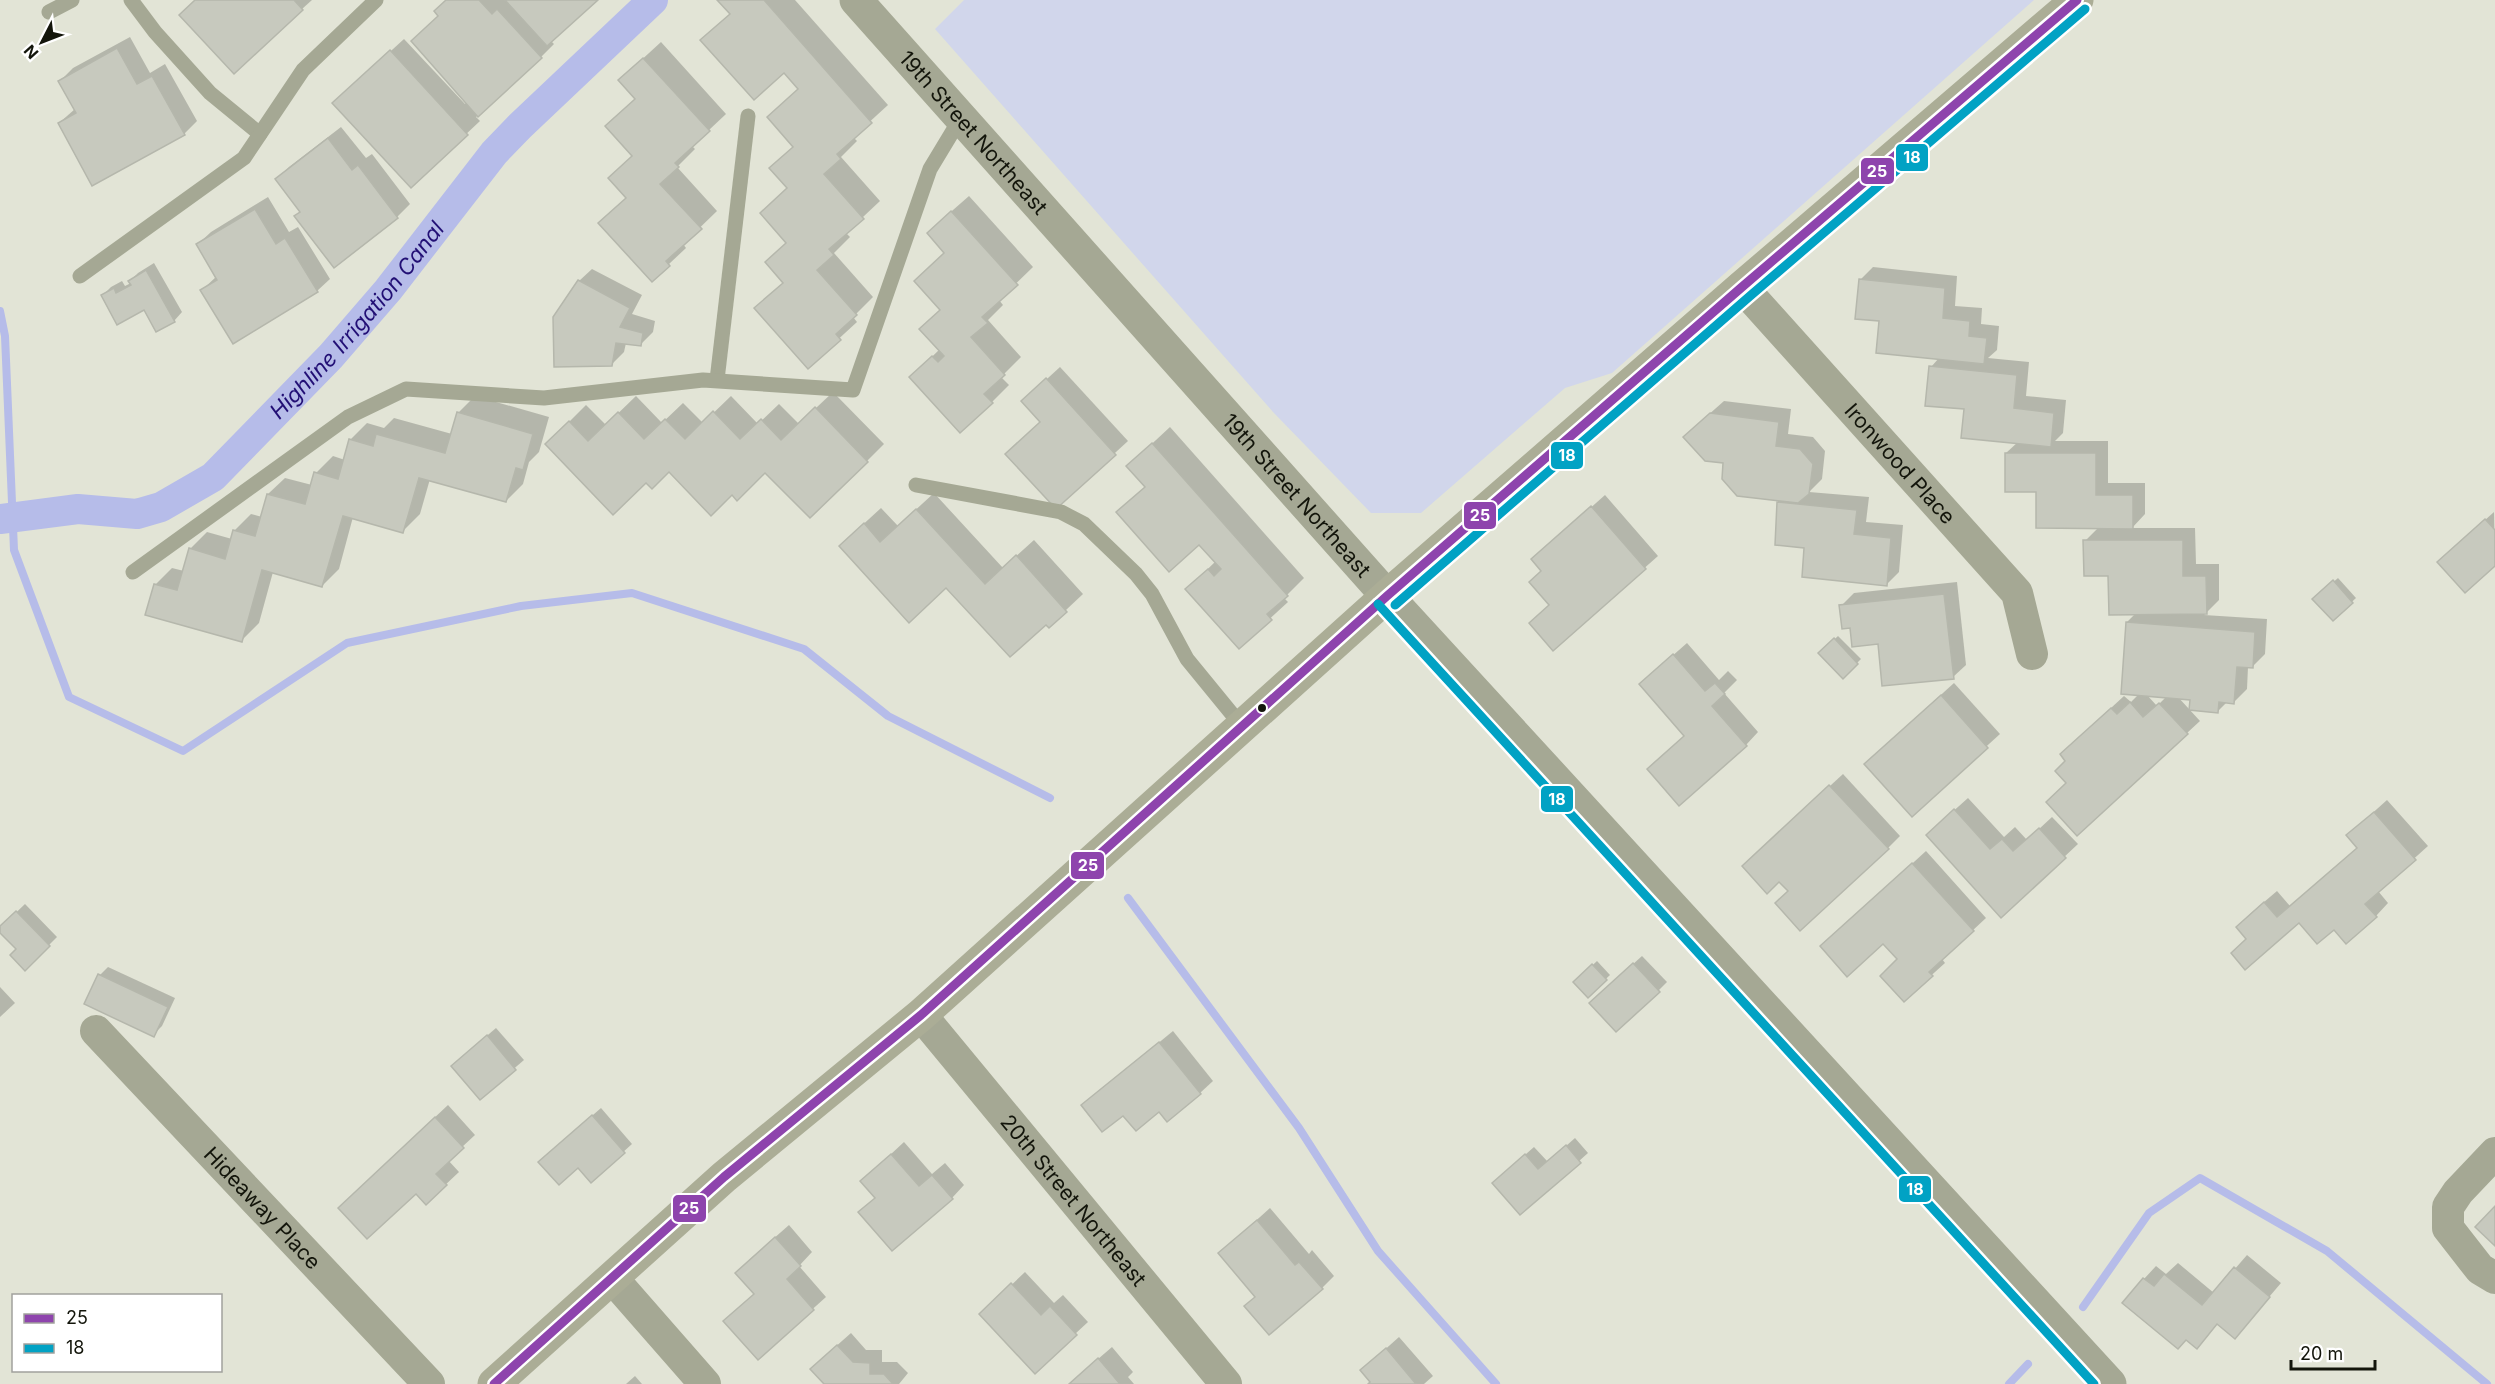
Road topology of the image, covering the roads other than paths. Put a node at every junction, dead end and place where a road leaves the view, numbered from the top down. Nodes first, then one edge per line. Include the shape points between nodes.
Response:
1 (72, 0) edge
2 (131, 0) edge
3 (376, 0) edge
4 (856, 0) edge
5 (2078, 0) edge
6 (49, 12) dead end
7 (748, 116) dead end
8 (962, 116) junction
9 (260, 134) junction
10 (80, 276) dead end
11 (1742, 287) junction
12 (717, 380) junction
13 (916, 485) dead end
14 (133, 572) dead end
15 (1387, 596) junction
16 (2031, 654) dead end
17 (1241, 725) junction
18 (921, 1015) junction
19 (96, 1031) dead end
20 (2495, 1153) edge
21 (2495, 1278) edge
22 (613, 1279) junction
23 (429, 1384) edge
24 (494, 1384) edge
25 (705, 1384) edge
26 (1226, 1384) edge
27 (2110, 1384) edge

1 - 6 lane
2 - 9 lane via 210,93
3 - 9 lane via 303,70
4 - 8 street, 19th Street Northeast
5 - 11 main road
7 - 12 lane
8 - 12 lane via 930,169 853,390
8 - 15 street, 19th Street Northeast
9 - 10 lane via 244,158
11 - 15 main road
11 - 16 street, Ironwood Place via 2017,593
12 - 14 lane via 544,398 405,389 348,417
13 - 17 lane via 1060,512 1084,524 1152,594 1187,659
15 - 17 main road
15 - 27 street, 19th Street Northeast
17 - 18 main road
18 - 22 main road via 724,1177
18 - 26 street, 20th Street Northeast
19 - 23 street, Hideaway Place
20 - 21 street via 2448,1207 2448,1228 2481,1269
22 - 24 main road
22 - 25 street

